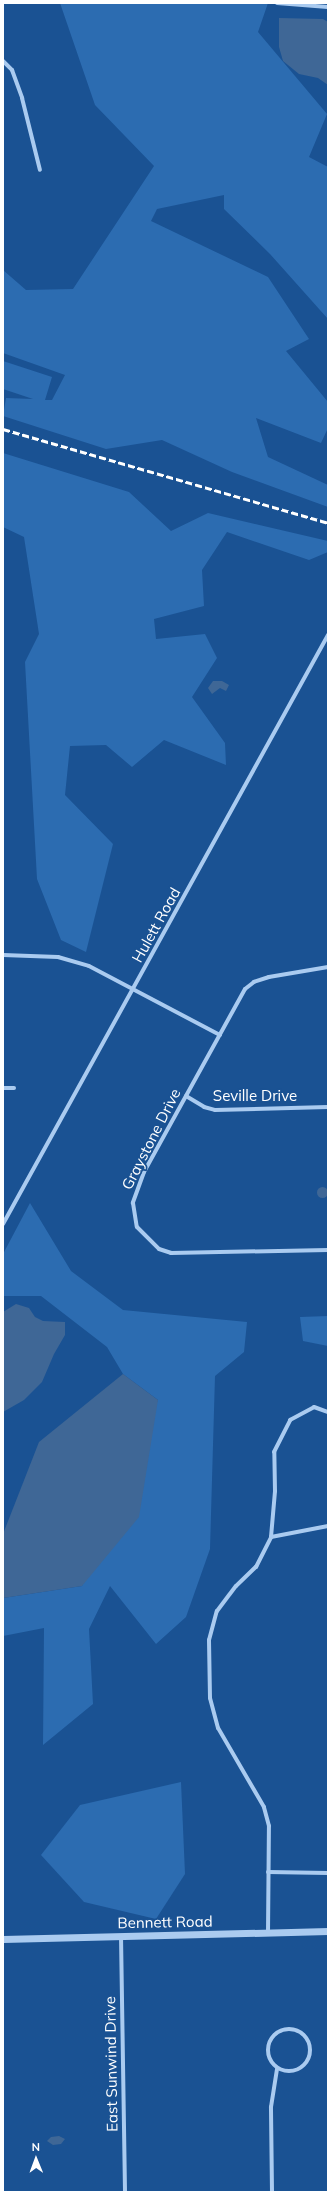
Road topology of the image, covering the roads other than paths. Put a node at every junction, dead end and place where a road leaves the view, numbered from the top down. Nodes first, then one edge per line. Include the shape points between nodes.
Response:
1 (277, 3) edge
2 (328, 7) edge
3 (3, 61) edge
4 (40, 170) dead end
5 (328, 635) edge
6 (3, 955) edge
7 (328, 967) edge
8 (134, 988) junction
9 (220, 1035) junction
10 (3, 1088) edge
11 (14, 1088) dead end
12 (186, 1096) junction
13 (328, 1107) edge
14 (3, 1224) edge
15 (328, 1250) edge
16 (328, 1412) edge
17 (328, 1526) edge
18 (271, 1537) junction
19 (268, 1872) junction
20 (328, 1873) edge
21 (328, 1931) edge
22 (268, 1933) junction
23 (121, 1936) junction
24 (3, 1939) edge
25 (277, 2068) junction
26 (125, 2192) edge
27 (272, 2192) edge

1 - 2 street
3 - 4 street via 12,70 22,98
5 - 8 street, Hulett Road
6 - 8 street via 68,959 89,966
7 - 9 street, Graystone Drive via 254,982 245,990
8 - 9 street
8 - 14 street, Hulett Road
9 - 12 street, Graystone Drive
10 - 11 street
12 - 13 street, Seville Drive via 204,1107 215,1110
12 - 15 street, Graystone Drive via 144,1172 133,1203 137,1227 148,1240 159,1249 170,1253
16 - 18 street via 314,1407 290,1420 274,1452 275,1491
17 - 18 street
18 - 19 street via 256,1567 236,1586 217,1611 209,1640 210,1698 218,1728 264,1808 269,1826
19 - 20 street
19 - 22 street
21 - 22 street, Bennett Road
22 - 23 street, Bennett Road
23 - 24 street, Bennett Road
23 - 26 street, East Sunwind Drive
25 - 25 street via 293,2071 307,2062 310,2047 301,2033 285,2030 272,2038 268,2054
25 - 27 street via 271,2107

